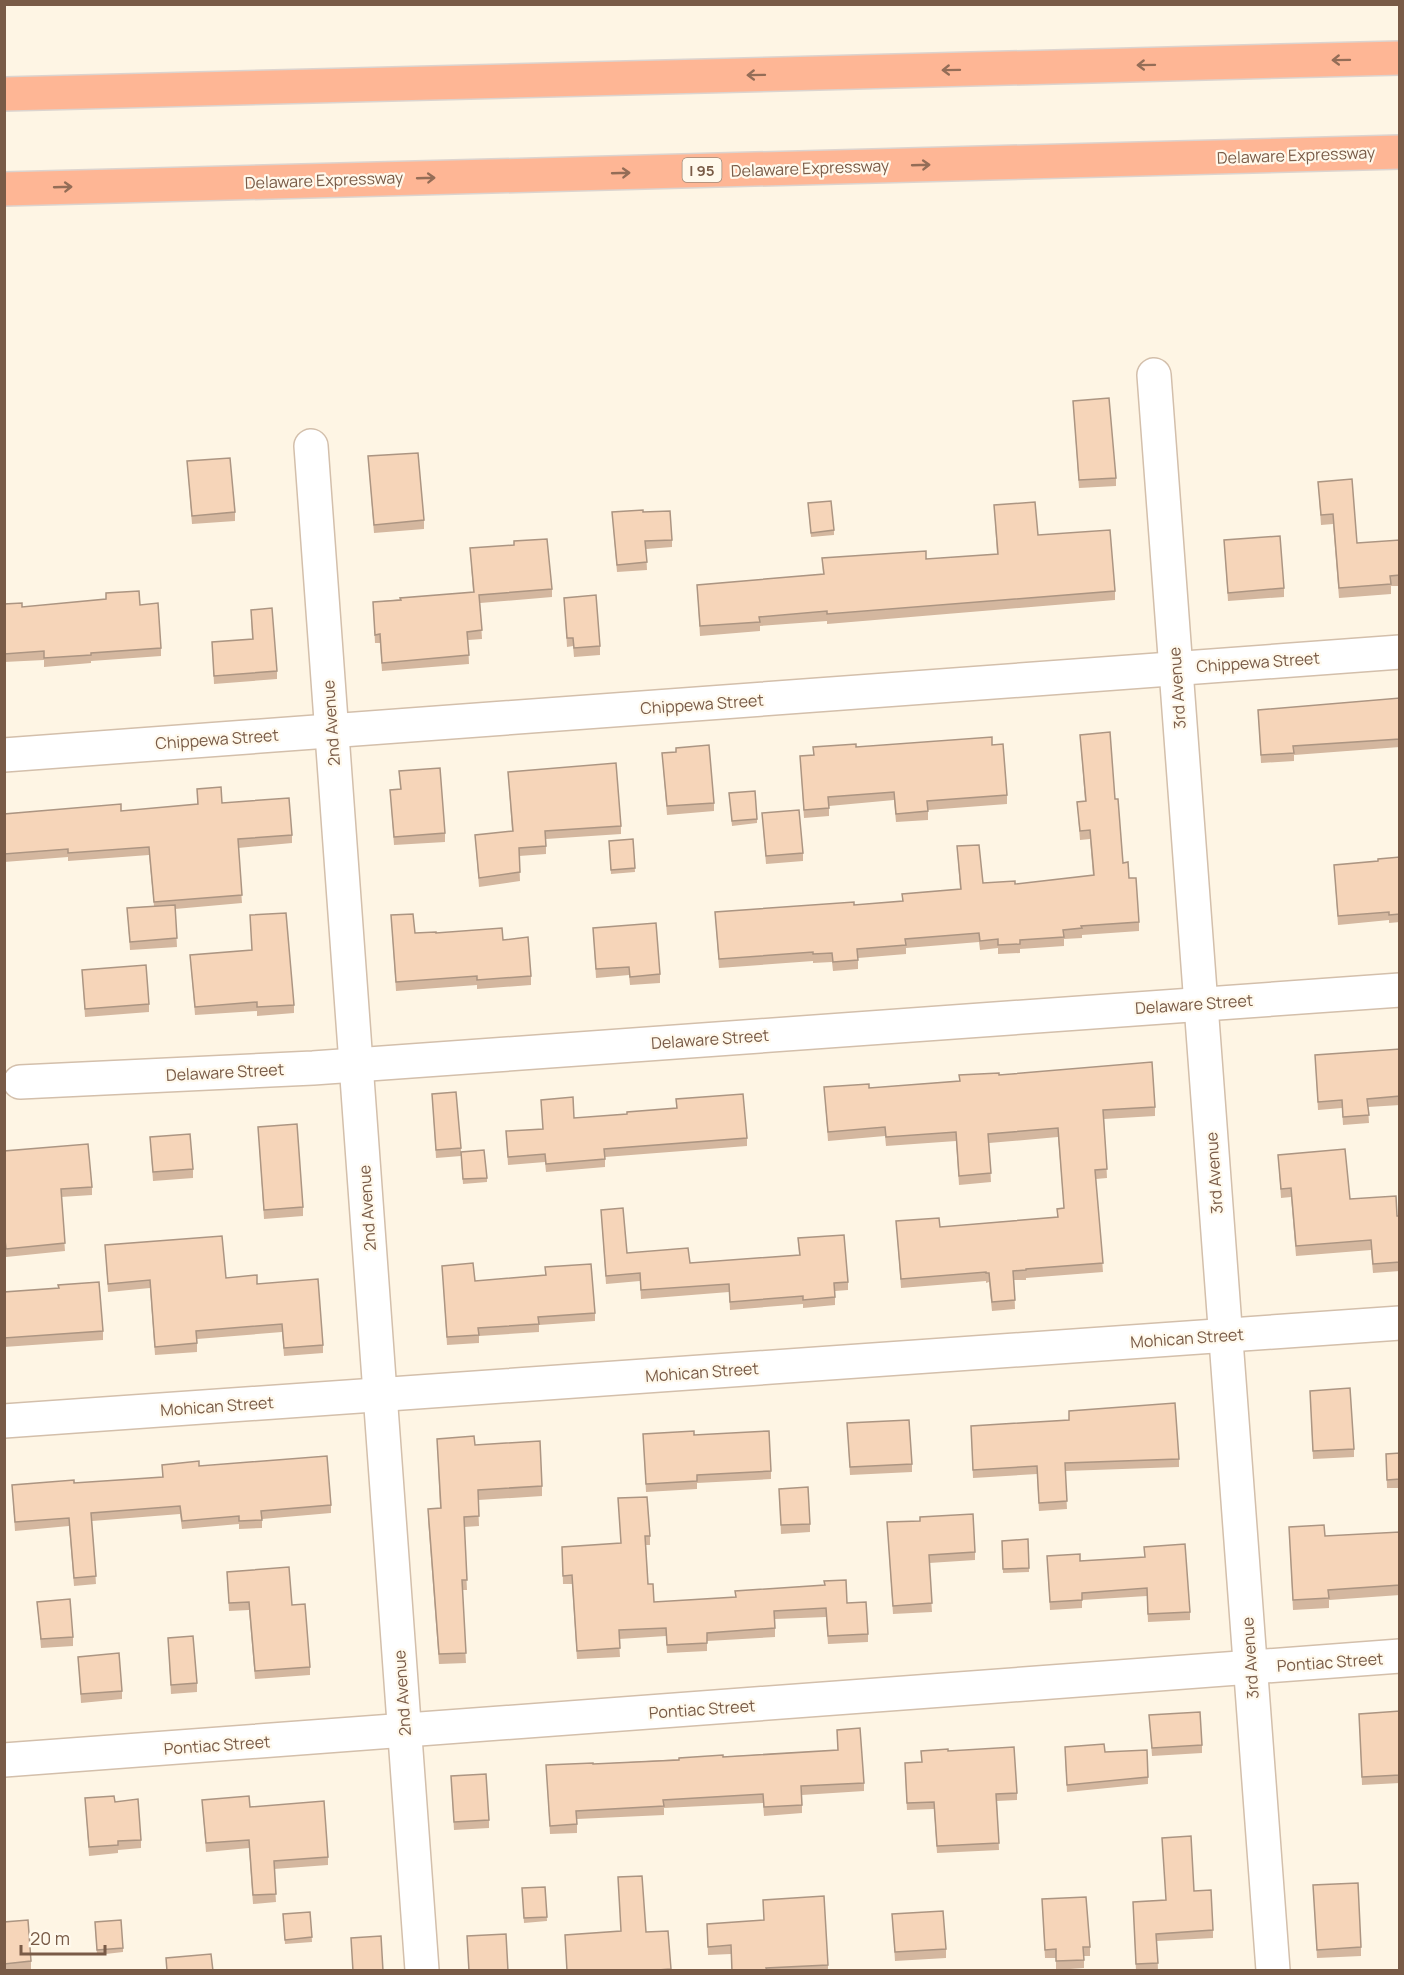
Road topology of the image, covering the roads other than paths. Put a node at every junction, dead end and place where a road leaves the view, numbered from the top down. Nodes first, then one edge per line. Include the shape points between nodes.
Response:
1 (1400, 58) edge
2 (4, 94) edge
3 (1400, 152) edge
4 (4, 189) edge
5 (1154, 375) dead end
6 (312, 446) dead end
7 (1400, 652) edge
8 (1176, 669) junction
9 (332, 731) junction
10 (4, 755) edge
11 (1400, 990) edge
12 (1201, 1004) junction
13 (356, 1065) junction
14 (20, 1082) dead end
15 (1400, 1323) edge
16 (1226, 1335) junction
17 (380, 1394) junction
18 (4, 1421) edge
19 (1400, 1656) edge
20 (1250, 1668) junction
21 (405, 1730) junction
22 (4, 1760) edge
23 (422, 1971) edge
24 (1273, 1971) edge

1 -> 2 highway
4 -> 3 highway, Delaware Expressway / I 95
5 - 8 street, 3rd Avenue
6 - 9 street, 2nd Avenue
7 - 8 street, Chippewa Street
8 - 9 street, Chippewa Street
8 - 12 street, 3rd Avenue
9 - 10 street, Chippewa Street
9 - 13 street, 2nd Avenue
11 - 12 street, Delaware Street
12 - 13 street, Delaware Street
12 - 16 street, 3rd Avenue
13 - 14 street, Delaware Street
13 - 17 street, 2nd Avenue
15 - 16 street, Mohican Street
16 - 17 street, Mohican Street
16 - 20 street, 3rd Avenue
17 - 18 street, Mohican Street
17 - 21 street, 2nd Avenue
19 - 20 street, Pontiac Street
20 - 21 street, Pontiac Street
20 - 24 street, 3rd Avenue
21 - 22 street, Pontiac Street
21 - 23 street, 2nd Avenue

